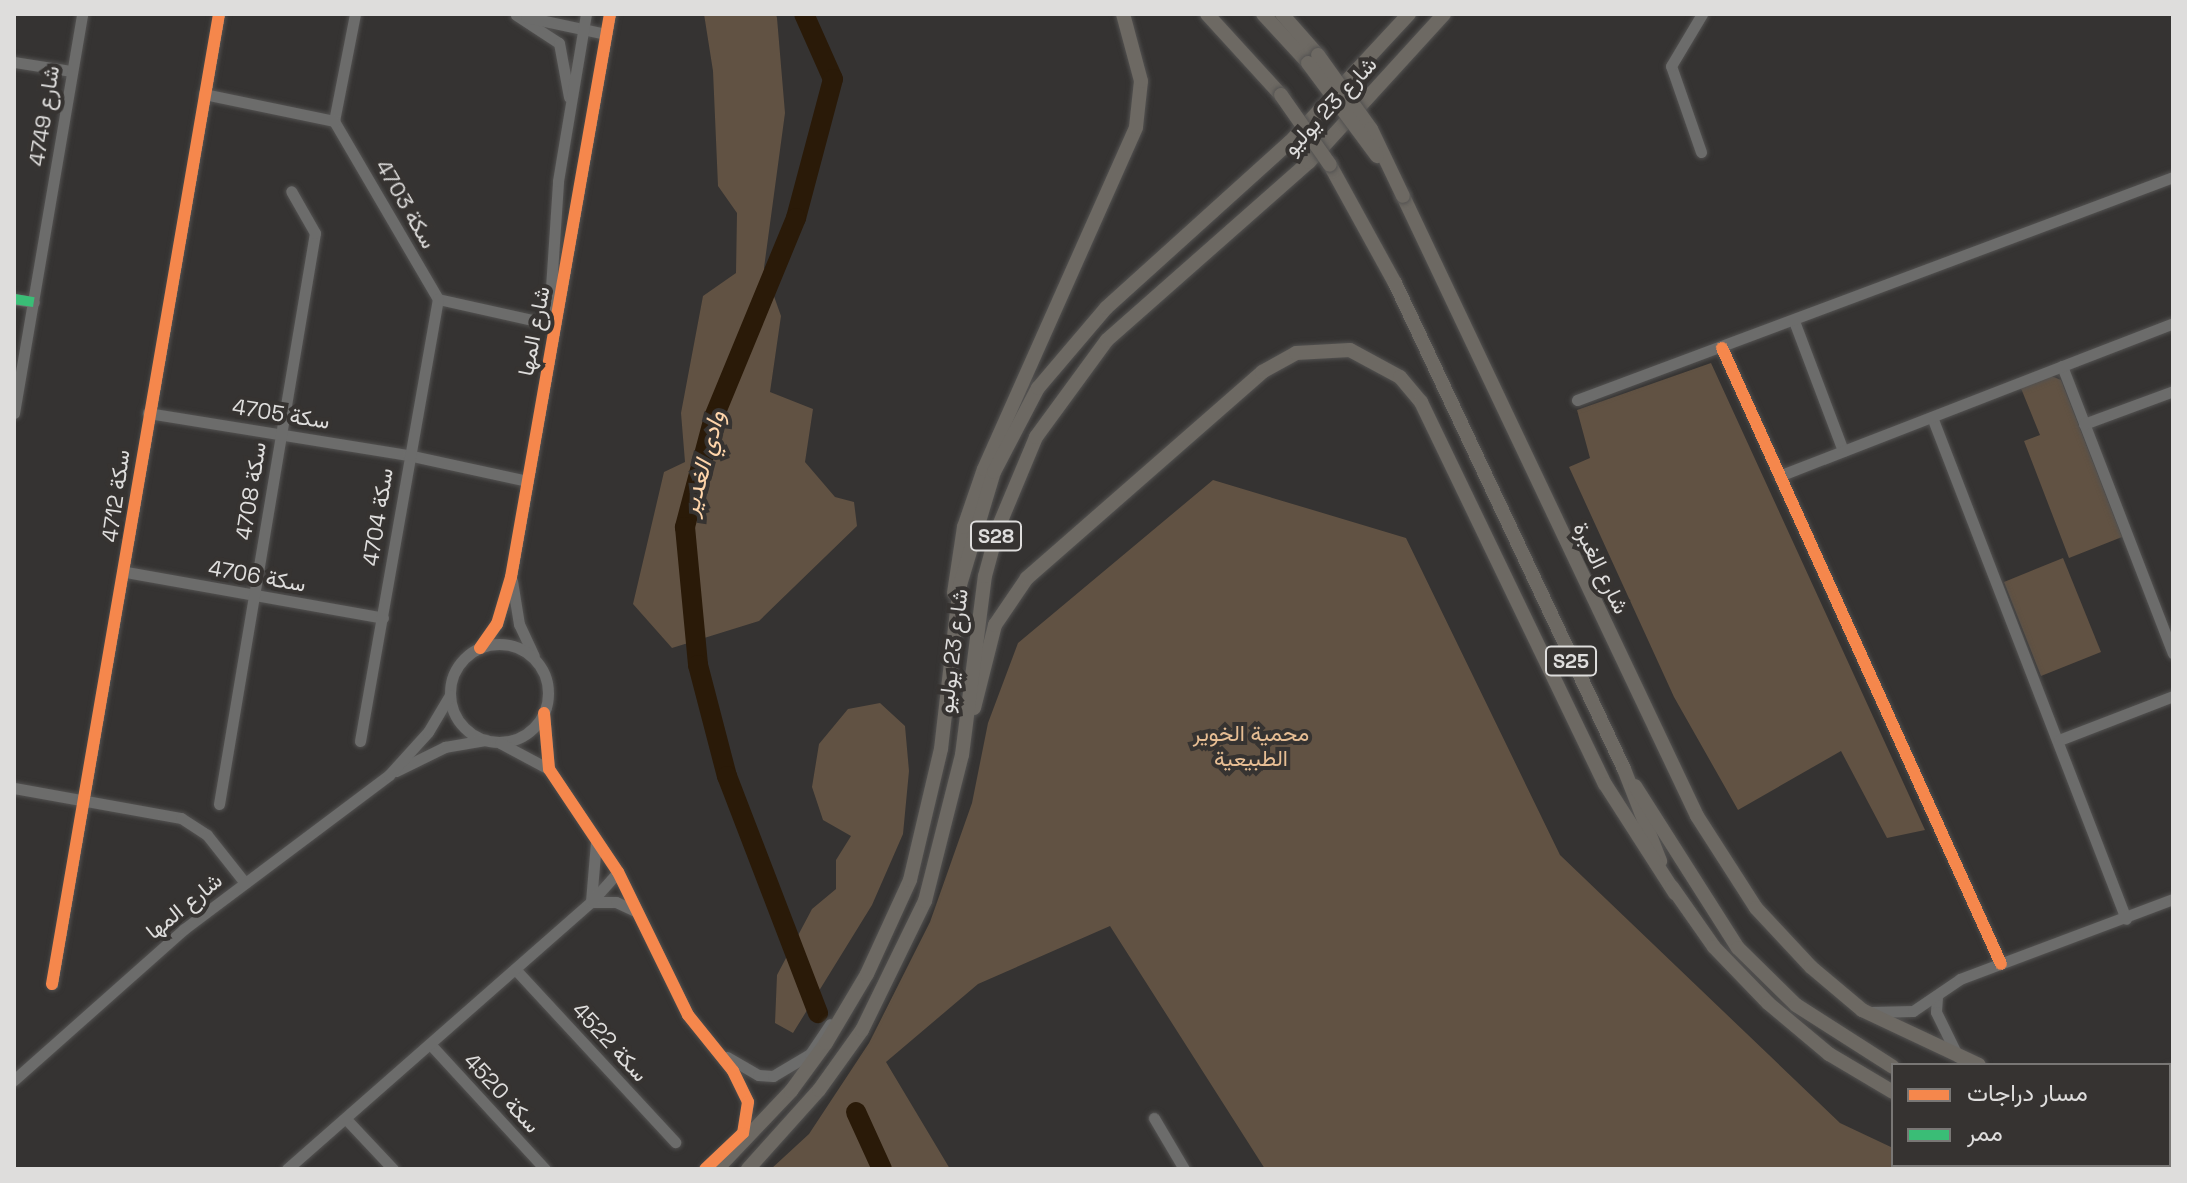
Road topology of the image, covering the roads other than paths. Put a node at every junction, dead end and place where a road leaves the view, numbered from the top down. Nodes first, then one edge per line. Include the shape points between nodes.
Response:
1 (82, 14) edge
2 (219, 14) edge
3 (355, 14) edge
4 (515, 14) edge
5 (586, 14) edge
6 (1123, 14) edge
7 (1207, 14) edge
8 (1263, 14) edge
9 (1282, 14) edge
10 (1409, 14) edge
11 (1444, 14) edge
12 (1702, 14) edge
13 (606, 15) edge
14 (583, 29) junction
15 (605, 34) junction
16 (1313, 59) junction
17 (14, 62) edge
18 (71, 71) junction
19 (204, 94) junction
20 (570, 98) junction
21 (334, 121) junction
22 (1701, 152) dead end
23 (2173, 177) edge
24 (291, 191) dead end
25 (14, 299) edge
26 (438, 299) junction
27 (34, 302) junction
28 (1794, 321) junction
29 (2173, 323) edge
30 (554, 325) junction
31 (1722, 348) junction
32 (2062, 366) junction
33 (2173, 391) edge
34 (1577, 400) dead end
35 (14, 413) edge
36 (148, 413) junction
37 (1932, 417) junction
38 (2084, 424) junction
39 (280, 434) junction
40 (1843, 451) junction
41 (408, 455) junction
42 (1779, 476) junction
43 (527, 481) junction
44 (126, 572) junction
45 (511, 577) junction
46 (254, 597) junction
47 (956, 614) junction
48 (383, 618) junction
49 (480, 648) junction
50 (2173, 653) edge
51 (536, 660) junction
52 (450, 695) junction
53 (2173, 696) edge
54 (544, 713) junction
55 (2059, 740) junction
56 (360, 741) dead end
57 (491, 741) junction
58 (962, 755) junction
59 (549, 769) junction
60 (1624, 769) junction
61 (389, 775) junction
62 (14, 788) edge
63 (87, 803) junction
64 (219, 804) dead end
65 (596, 842) junction
66 (618, 872) junction
67 (245, 883) junction
68 (1675, 893) junction
69 (2173, 899) edge
70 (591, 902) junction
71 (638, 912) junction
72 (2126, 919) junction
73 (2001, 964) junction
74 (515, 969) junction
75 (867, 974) junction
76 (52, 984) dead end
77 (1937, 997) junction
78 (1862, 1010) junction
79 (430, 1044) junction
80 (717, 1050) junction
81 (1959, 1057) junction
82 (1974, 1063) edge
83 (1891, 1066) edge
84 (15, 1076) edge
85 (1891, 1091) edge
86 (1154, 1118) dead end
87 (346, 1119) junction
88 (675, 1142) dead end
89 (287, 1169) edge
90 (393, 1169) edge
91 (545, 1169) edge
92 (705, 1169) edge
93 (717, 1169) edge
94 (748, 1169) edge
95 (1184, 1169) edge

1 - 18 street, 4749 شارع
2 - 19 street, سكة 4712
3 - 21 street
4 - 14 street
4 - 20 street via 559,43
5 - 14 street, شارع المها
6 - 47 main road via 1141,81 1136,127 984,469 952,577
7 - 60 main road, S25, bridge via 1281,95 1330,165 1395,283
8 - 16 main road, شارع الغبرة / S25
9 - 16 main road
10 - 47 main road, شارع 23 يوليو / S28 via 1290,142 1106,308 1057,364 994,472
11 - 58 main road, شارع 23 يوليو / S28 via 1309,162 1107,340 1044,424 1019,474 985,576
12 - 22 street via 1671,66
13 - 15 street, شارع المها
14 - 15 street
14 - 20 street, شارع المها
15 - 30 street, شارع المها
16 - 78 main road, شارع الغبرة / S25, bridge via 1403,196 1697,816 1775,930
17 - 18 street
18 - 27 street, 4749 شارع
19 - 21 street
19 - 36 street, سكة 4712
20 - 30 street, شارع المها via 558,181 549,318
21 - 26 street, 4703 سكة
23 - 28 street
24 - 39 street, سكة 4708 via 315,233
25 - 27 street
26 - 30 street
26 - 41 street, سكة 4704
27 - 35 street, 4749 شارع
28 - 31 street
28 - 40 street
29 - 32 street
30 - 43 street, شارع المها
31 - 34 street
31 - 42 street
32 - 37 street
32 - 38 street
33 - 38 street
36 - 39 street, 4705 سكة
36 - 44 street, سكة 4712
37 - 40 street
37 - 55 street
38 - 50 street
39 - 41 street, 4705 سكة
39 - 46 street, سكة 4708
40 - 42 street
41 - 43 street, 4705 سكة
41 - 48 street, سكة 4704
42 - 73 street
43 - 45 street, شارع المها
44 - 46 street, 4706 سكة
44 - 63 street, سكة 4712
45 - 49 street, شارع المها via 497,624
45 - 51 street, شارع المها via 519,624
46 - 48 street, 4706 سكة
46 - 64 street, سكة 4708
47 - 75 main road, شارع 23 يوليو / S28 via 941,749 925,823 910,880
48 - 56 street, سكة 4704
49 - 51 street via 510,645
49 - 52 street via 461,662
51 - 54 street via 548,686
52 - 57 street via 464,728
52 - 61 street, شارع المها via 428,732
53 - 55 street
54 - 57 street via 525,735
54 - 59 street
55 - 72 street
57 - 59 street
57 - 61 street, شارع المها via 445,747
58 - 68 main road via 995,625 1027,578 1262,372 1296,353 1350,350 1400,377 1421,402 1605,784
58 - 94 main road, شارع 23 يوليو / S28 via 930,886 898,961 862,1030 819,1090
59 - 65 street
60 - 68 main road, S25
60 - 83 main road via 1738,948 1796,1005
61 - 67 street, شارع المها
62 - 63 street
63 - 67 street via 181,818 207,835
63 - 76 street, سكة 4712
65 - 66 street
65 - 70 street
66 - 70 street
66 - 71 street
67 - 84 street, شارع المها
68 - 85 main road, S25 via 1714,947 1768,1003 1829,1054
69 - 72 street
70 - 71 street via 616,902
70 - 74 street
71 - 80 street via 668,979
72 - 73 street
73 - 77 street via 1960,979
74 - 79 street
74 - 88 street, سكة 4522
75 - 80 street via 810,1054 789,1070 758,1075
75 - 93 main road, شارع 23 يوليو / S28 via 791,1091
77 - 78 street via 1906,1013
77 - 81 street via 1936,1012
78 - 81 main road, شارع الغبرة / S25
79 - 87 street
79 - 91 street, سكة 4520
80 - 92 street via 745,1094 749,1118 743,1133
81 - 82 main road, شارع الغبرة / S25
86 - 95 street
87 - 89 street
87 - 90 street

